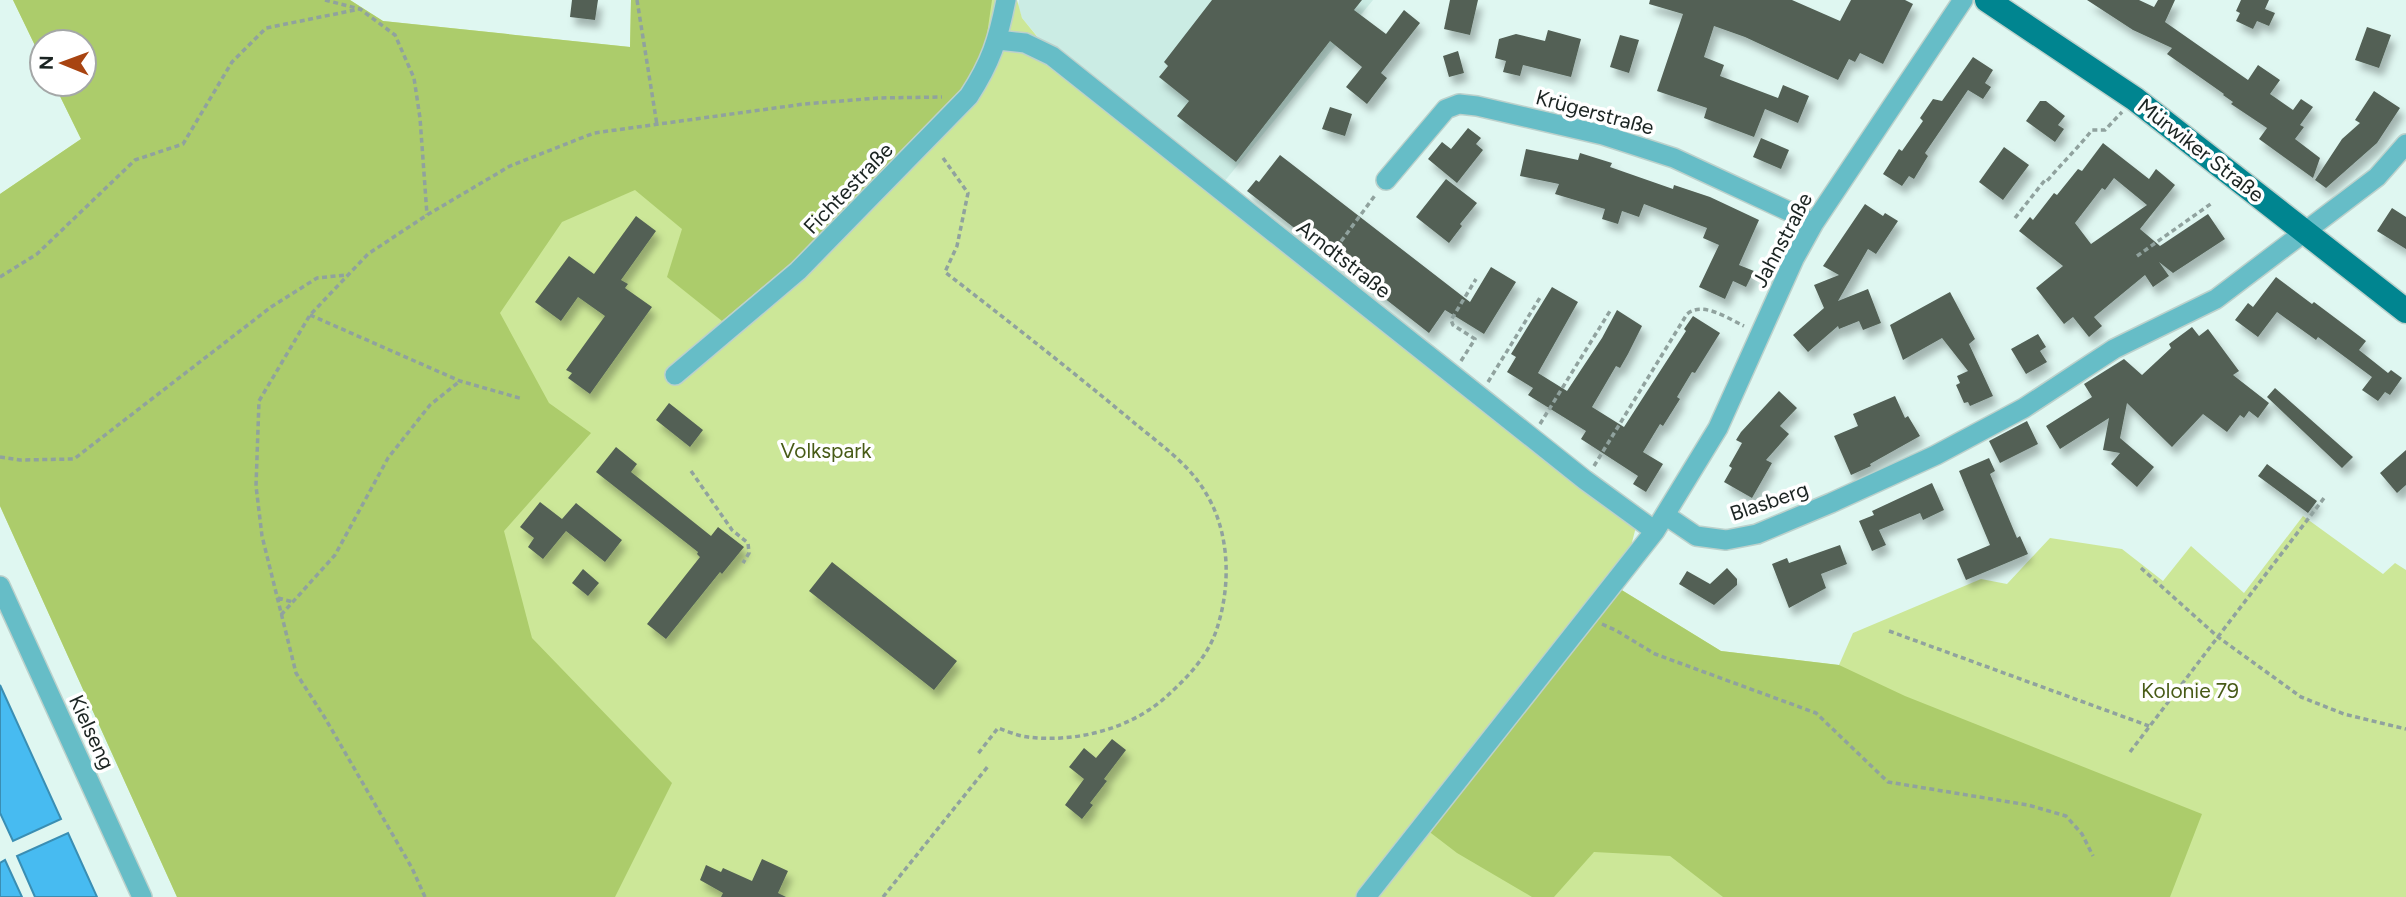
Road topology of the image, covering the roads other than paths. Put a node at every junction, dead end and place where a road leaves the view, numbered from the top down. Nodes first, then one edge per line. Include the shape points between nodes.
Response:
1 (1006, 0) edge
2 (1964, 0) edge
3 (1987, 0) edge
4 (998, 40) junction
5 (2406, 144) edge
6 (1386, 180) road end
7 (1814, 223) junction
8 (2306, 232) junction
9 (2406, 311) edge
10 (675, 375) dead end
11 (1660, 523) junction
12 (0, 586) edge
13 (142, 897) edge
14 (1366, 897) edge

1 - 4 street, Fichtestraße
2 - 7 street, Jahnstraße
3 - 8 main road, Mürwiker Straße via 2135,99
4 - 10 street, Fichtestraße via 969,96 799,271
4 - 11 street, Arndtstraße via 1026,43 1052,56 1585,480
5 - 8 street, Blasberg via 2376,177
6 - 7 street, Krügerstraße via 1446,109 1459,104 1603,135 1674,158
7 - 11 street, Jahnstraße via 1718,428
8 - 9 main road, Mürwiker Straße
8 - 11 street, Blasberg via 2216,299 2115,349 2024,408 1831,503 1757,534 1726,540 1696,536
11 - 14 street
12 - 13 street, Kielseng

